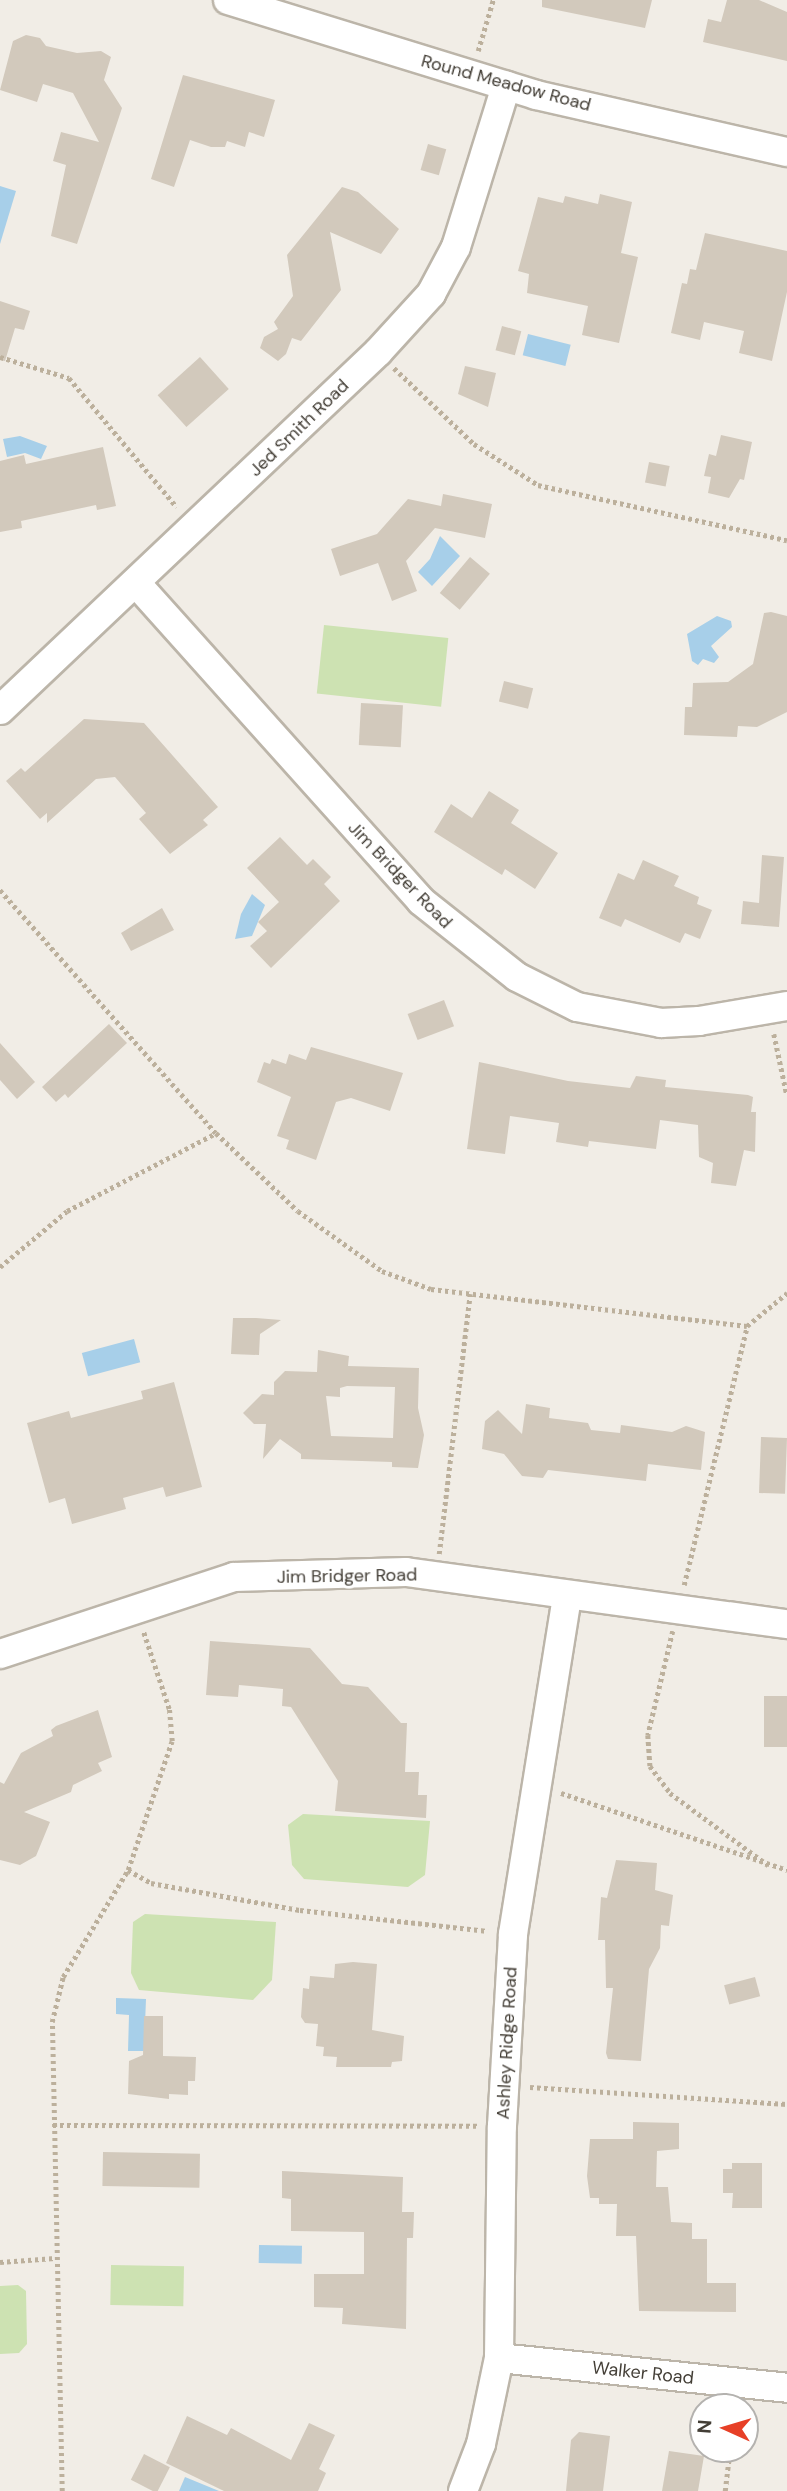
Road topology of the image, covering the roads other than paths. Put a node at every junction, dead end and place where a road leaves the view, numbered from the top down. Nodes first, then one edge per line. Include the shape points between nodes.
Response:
1 (228, 0) edge
2 (506, 86) junction
3 (787, 152) edge
4 (136, 583) junction
5 (0, 710) edge
6 (778, 1007) edge
7 (567, 1595) junction
8 (787, 1624) edge
9 (0, 1654) edge
10 (499, 2358) junction
11 (787, 2388) edge
12 (463, 2491) edge

1 - 2 street, Round Meadow Road
2 - 3 street, Round Meadow Road
2 - 4 street, Jed Smith Road via 456,247 431,294 378,352
4 - 5 street, Jed Smith Road
4 - 6 street, Jim Bridger Road via 421,901 462,938 517,977 576,1007 648,1021 699,1021
7 - 8 street, Jim Bridger Road
7 - 9 street, Jim Bridger Road via 406,1572 234,1577
7 - 10 street, Ashley Ridge Road via 513,1934 502,2126
10 - 11 street, Walker Road
10 - 12 street, Ashley Ridge Road via 481,2444

